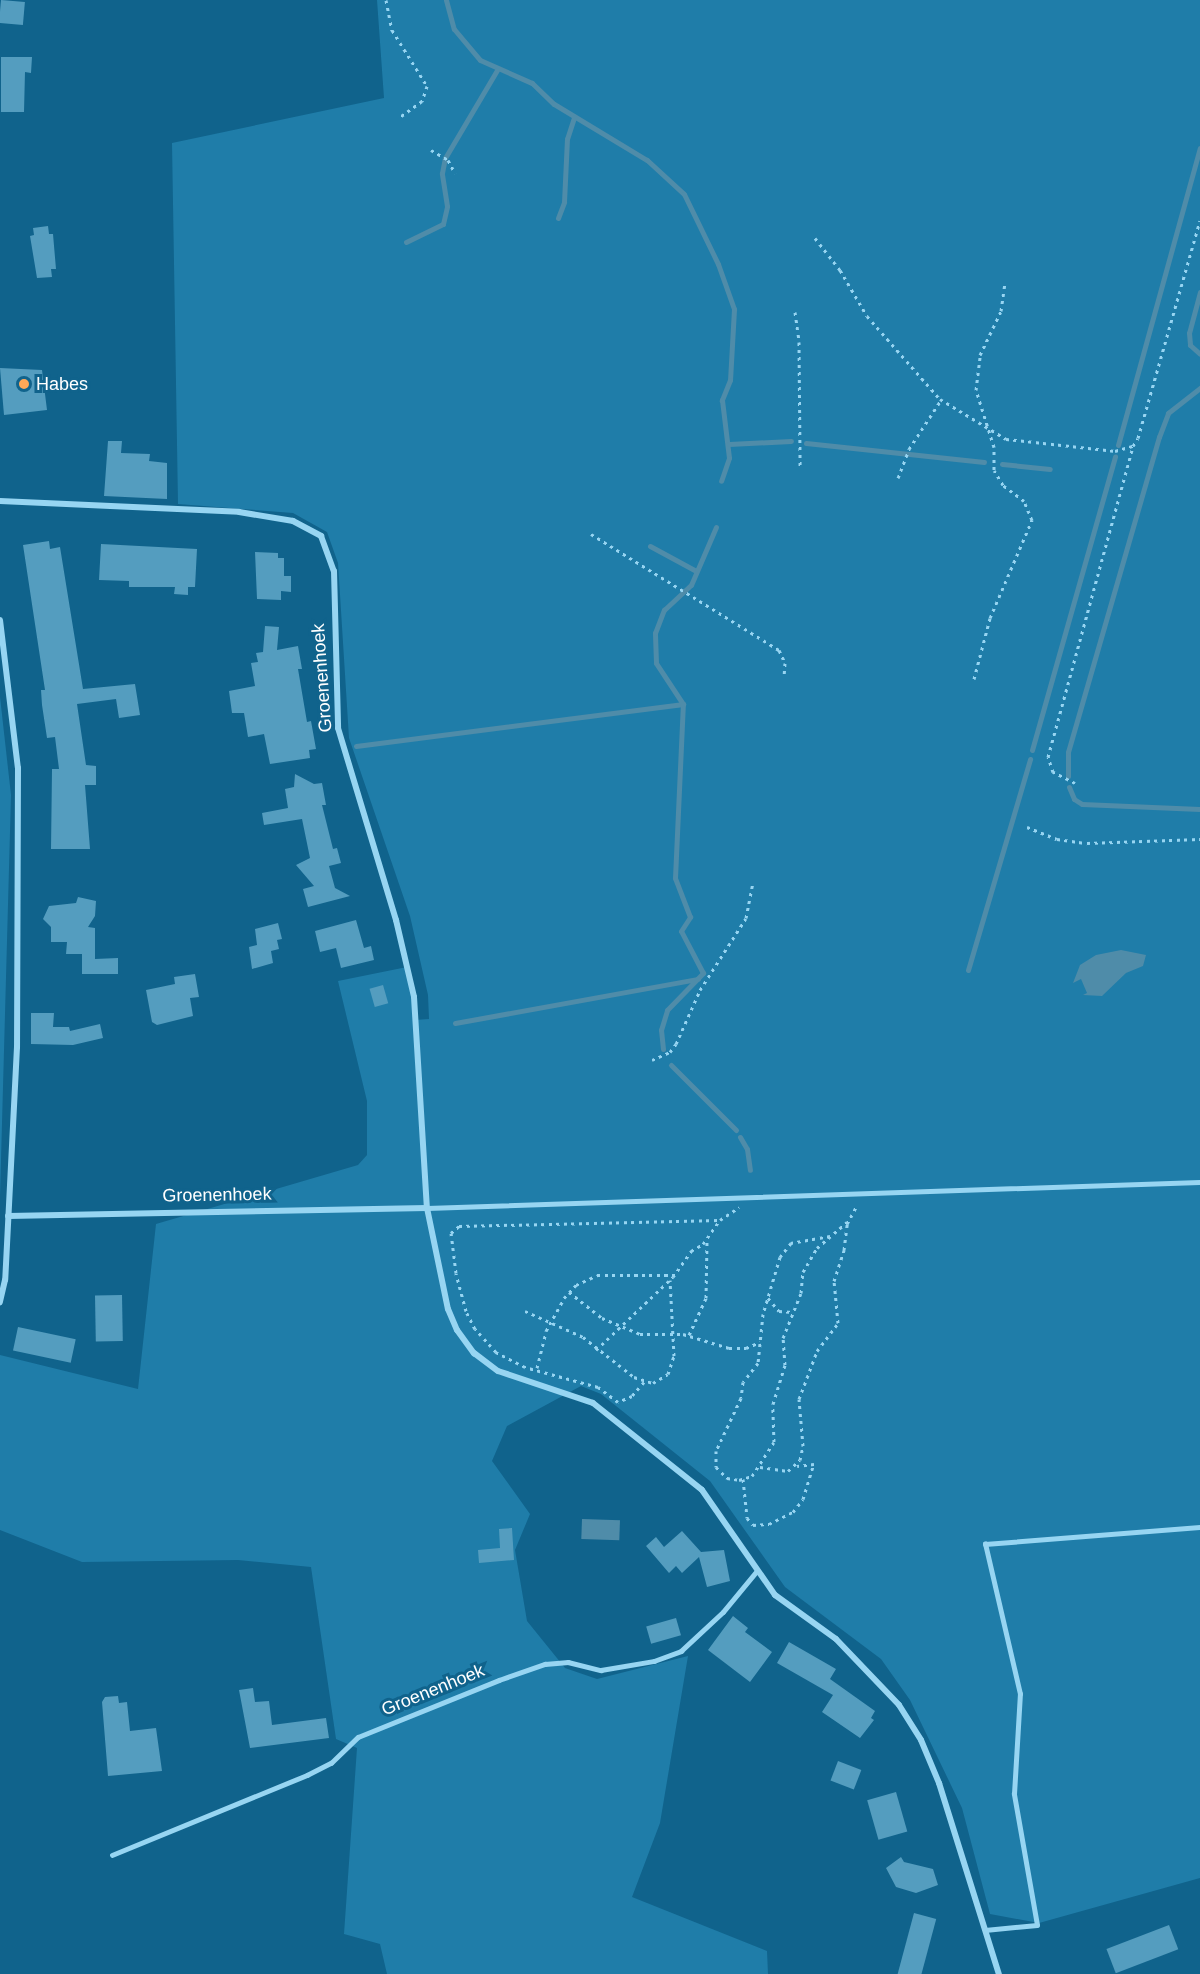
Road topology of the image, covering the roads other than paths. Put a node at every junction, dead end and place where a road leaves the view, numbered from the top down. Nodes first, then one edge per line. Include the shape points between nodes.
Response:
1 (0, 501) edge
2 (0, 620) edge
3 (1200, 1182) edge
4 (427, 1208) junction
5 (8, 1216) junction
6 (0, 1302) edge
7 (1200, 1527) edge
8 (756, 1572) junction
9 (112, 1856) dead end
10 (986, 1930) junction
11 (999, 1974) edge

1 - 4 street, Groenenhoek via 239,512 305,525 321,536 334,571 338,728 396,920 414,997
2 - 5 street via 18,768 17,1047
3 - 4 lane
4 - 5 street, Groenenhoek
4 - 8 street, Groenenhoek via 448,1309 474,1353 498,1371 593,1403 702,1490
5 - 6 street
7 - 10 lane via 985,1544 1020,1694 1014,1794 1037,1925
8 - 9 lane, Groenenhoek via 723,1612 681,1651 601,1670 568,1662 545,1664 508,1677 358,1737 331,1763
8 - 10 street, Groenenhoek via 776,1595 859,1661 899,1705 921,1740
10 - 11 street, Groenenhoek

